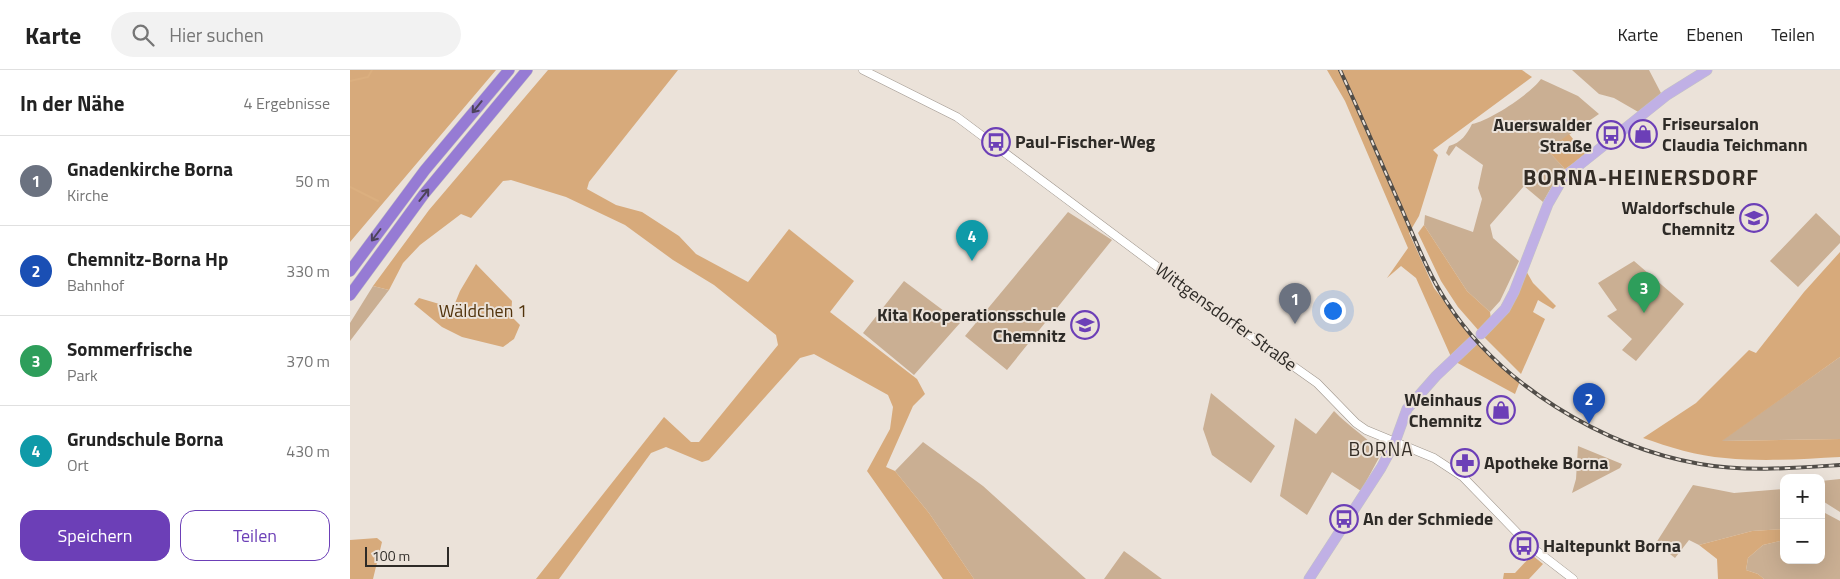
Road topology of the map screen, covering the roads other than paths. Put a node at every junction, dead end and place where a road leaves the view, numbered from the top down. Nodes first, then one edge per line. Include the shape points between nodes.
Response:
1 (509, 70) edge
2 (527, 70) edge
3 (863, 70) edge
4 (1707, 70) edge
5 (350, 271) edge
6 (350, 295) edge
7 (1395, 442) junction
8 (1309, 579) edge
9 (1573, 579) edge

1 -> 5 highway via 425,170
6 -> 2 highway via 424,194
3 - 7 street, Wittgensdorfer Straße via 957,117 1207,305 1317,383 1356,423
4 - 7 main road via 1667,95 1563,178 1548,204 1505,309 1412,402 1404,414
7 - 8 main road
7 - 9 street, Wittgensdorfer Straße via 1434,458 1463,476 1529,545

